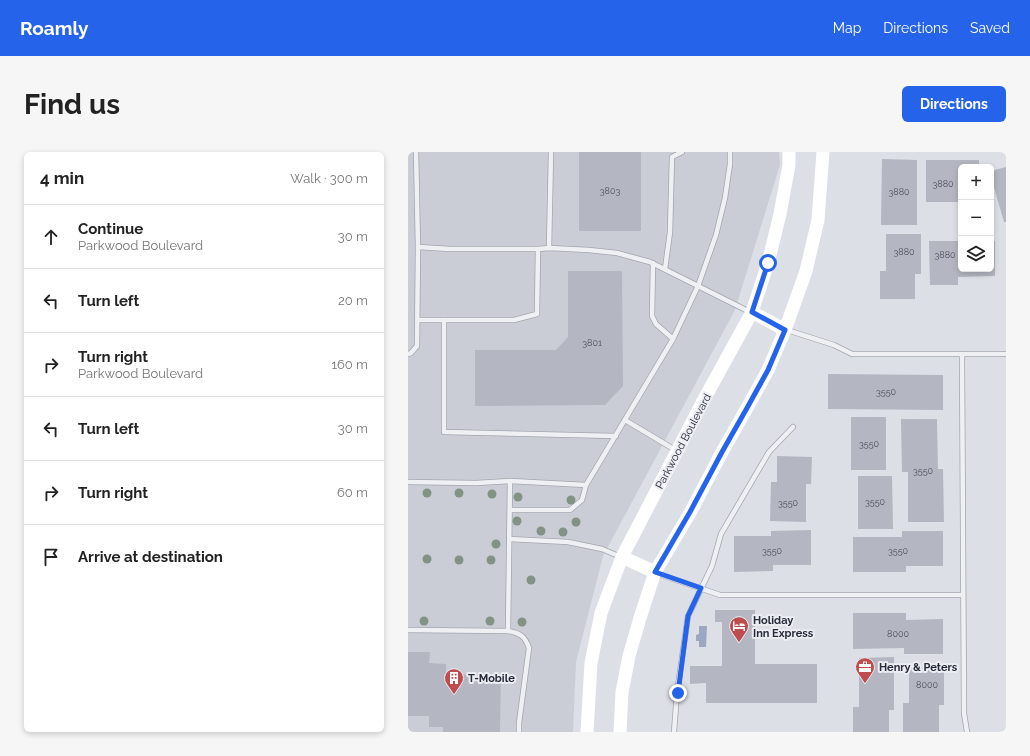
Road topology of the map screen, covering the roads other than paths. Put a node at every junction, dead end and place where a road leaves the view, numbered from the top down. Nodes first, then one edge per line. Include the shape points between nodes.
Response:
1 (416, 152) edge
2 (551, 152) edge
3 (682, 152) edge
4 (730, 152) edge
5 (789, 152) edge
6 (823, 152) edge
7 (418, 247) junction
8 (549, 248) junction
9 (538, 249) junction
10 (653, 263) junction
11 (665, 269) junction
12 (698, 286) junction
13 (752, 312) junction
14 (417, 320) junction
15 (444, 320) junction
16 (785, 330) junction
17 (673, 340) junction
18 (408, 354) edge
19 (962, 354) junction
20 (1006, 354) edge
21 (625, 420) junction
22 (793, 427) dead end
23 (616, 436) junction
24 (678, 451) junction
25 (510, 481) junction
26 (408, 482) edge
27 (586, 485) junction
28 (510, 510) junction
29 (509, 539) junction
30 (622, 557) junction
31 (655, 572) junction
32 (701, 588) junction
33 (963, 595) junction
34 (408, 630) edge
35 (508, 631) junction
36 (519, 732) edge
37 (587, 732) edge
38 (620, 732) edge
39 (674, 732) edge
40 (967, 732) edge

1 - 7 lane
2 - 8 lane
3 - 11 lane via 672,157 670,232
4 - 12 lane via 725,198 716,235
5 - 13 main road, Parkwood Boulevard via 780,214
6 - 16 main road via 818,220 806,271
7 - 9 lane
7 - 14 lane
8 - 9 lane
8 - 10 lane via 617,254
9 - 15 lane via 537,314 514,320
10 - 11 lane
10 - 17 lane via 652,316 656,324
11 - 12 lane
12 - 13 lane
12 - 17 lane
13 - 16 main road
13 - 24 main road, Parkwood Boulevard
14 - 15 lane
14 - 18 lane via 417,346
15 - 23 lane via 444,432
16 - 19 lane via 834,345 852,354
16 - 31 main road via 768,370
17 - 21 lane
19 - 20 lane
19 - 33 lane
21 - 23 lane
21 - 24 lane
22 - 32 lane via 769,452 721,534 712,566
23 - 27 lane
24 - 30 main road, Parkwood Boulevard
25 - 26 lane
25 - 27 lane
25 - 28 lane
27 - 28 lane via 582,500 570,510
28 - 29 lane
29 - 30 lane via 568,542 602,549
29 - 35 lane
30 - 31 main road
30 - 37 main road, Parkwood Boulevard via 600,613 591,663
31 - 32 lane
31 - 38 main road via 629,656 622,692
32 - 33 lane via 720,595
32 - 39 lane via 688,616
33 - 40 lane via 964,713
34 - 35 lane
35 - 36 lane via 523,636 529,648

